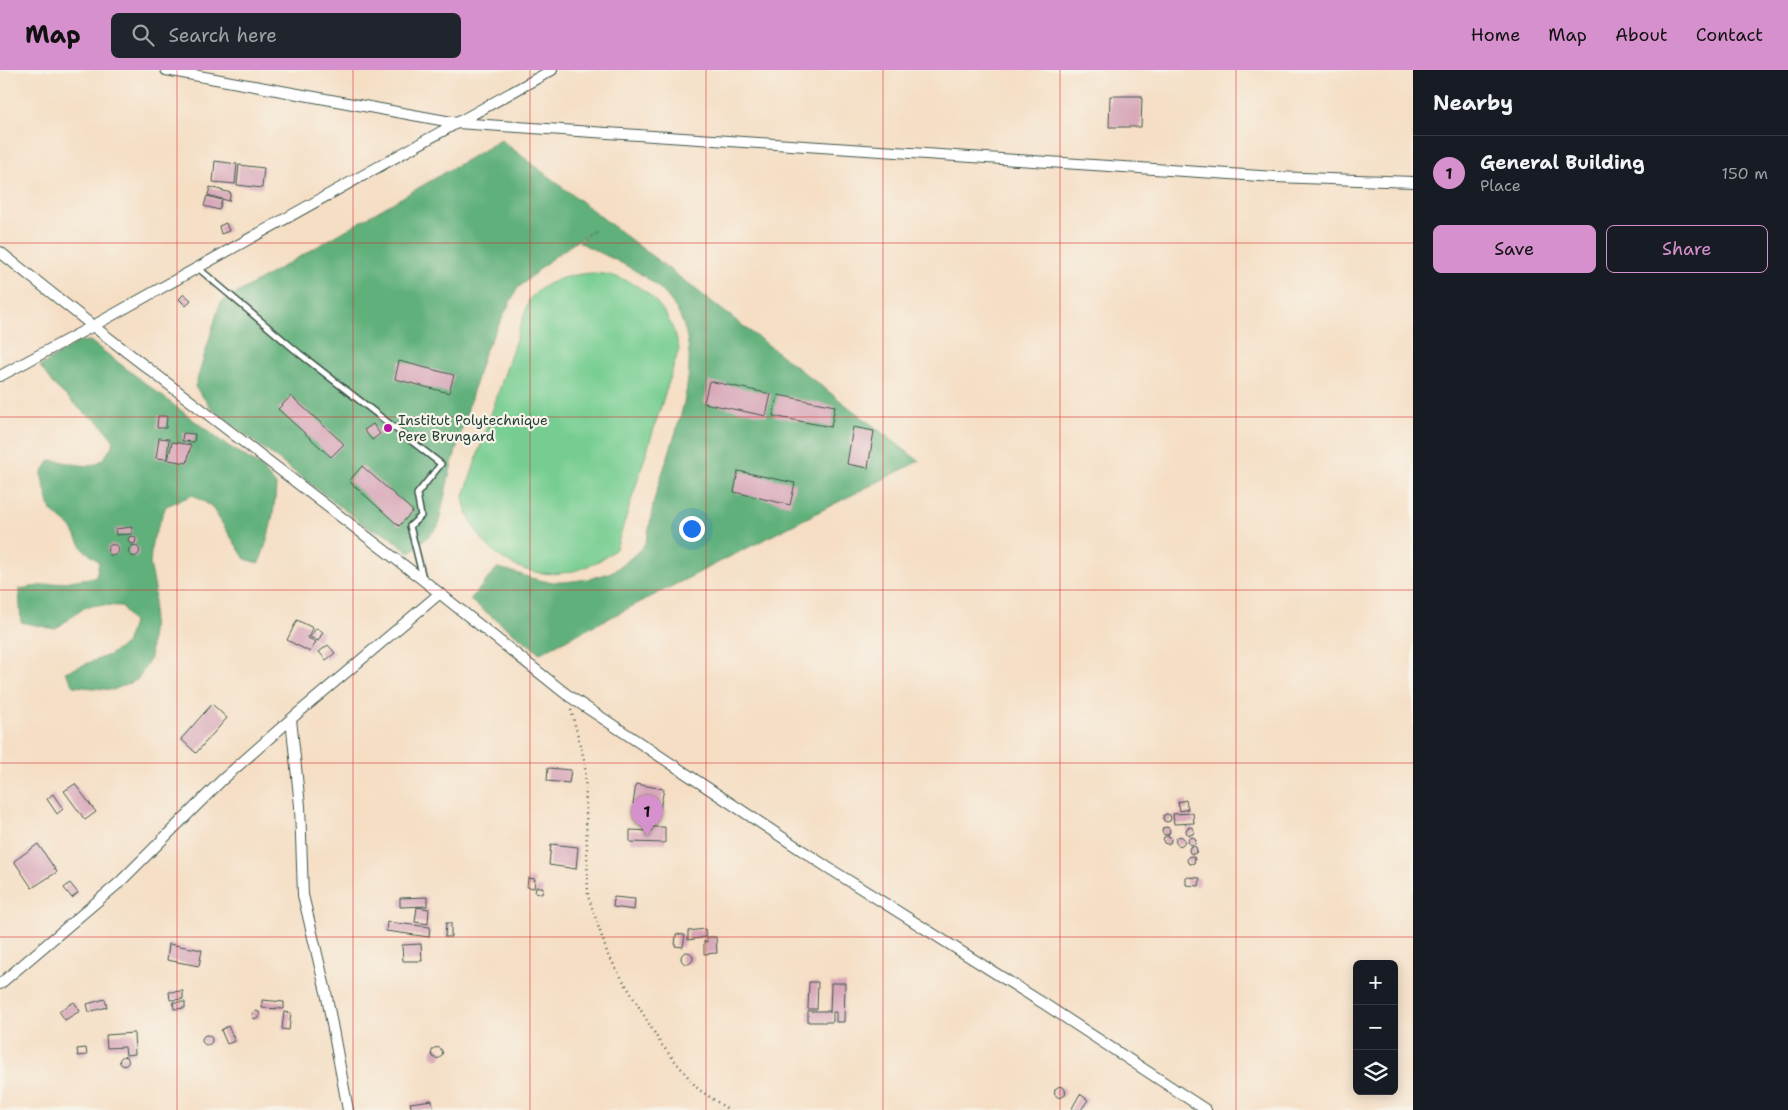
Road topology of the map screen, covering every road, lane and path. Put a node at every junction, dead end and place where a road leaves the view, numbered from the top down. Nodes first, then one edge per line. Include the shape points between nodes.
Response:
1 (166, 70) edge
2 (552, 70) edge
3 (457, 124) junction
4 (1413, 182) edge
5 (0, 252) edge
6 (198, 268) junction
7 (92, 326) junction
8 (0, 376) edge
9 (423, 580) junction
10 (438, 594) junction
11 (566, 694) junction
12 (291, 719) junction
13 (0, 984) edge
14 (348, 1110) edge
15 (729, 1110) edge
16 (1206, 1110) edge

1 - 3 street
2 - 3 street
3 - 4 street via 1275,177
3 - 6 street
5 - 7 street
6 - 7 street
6 - 9 lane via 300,354 441,464 417,494 421,516 410,526
7 - 8 street
7 - 9 street
9 - 10 street
10 - 11 street
10 - 12 street
11 - 15 path via 585,763 588,896 608,955 661,1044 698,1089
11 - 16 street via 827,867
12 - 13 street via 222,780 120,882
12 - 14 street via 300,806 303,895 326,992

